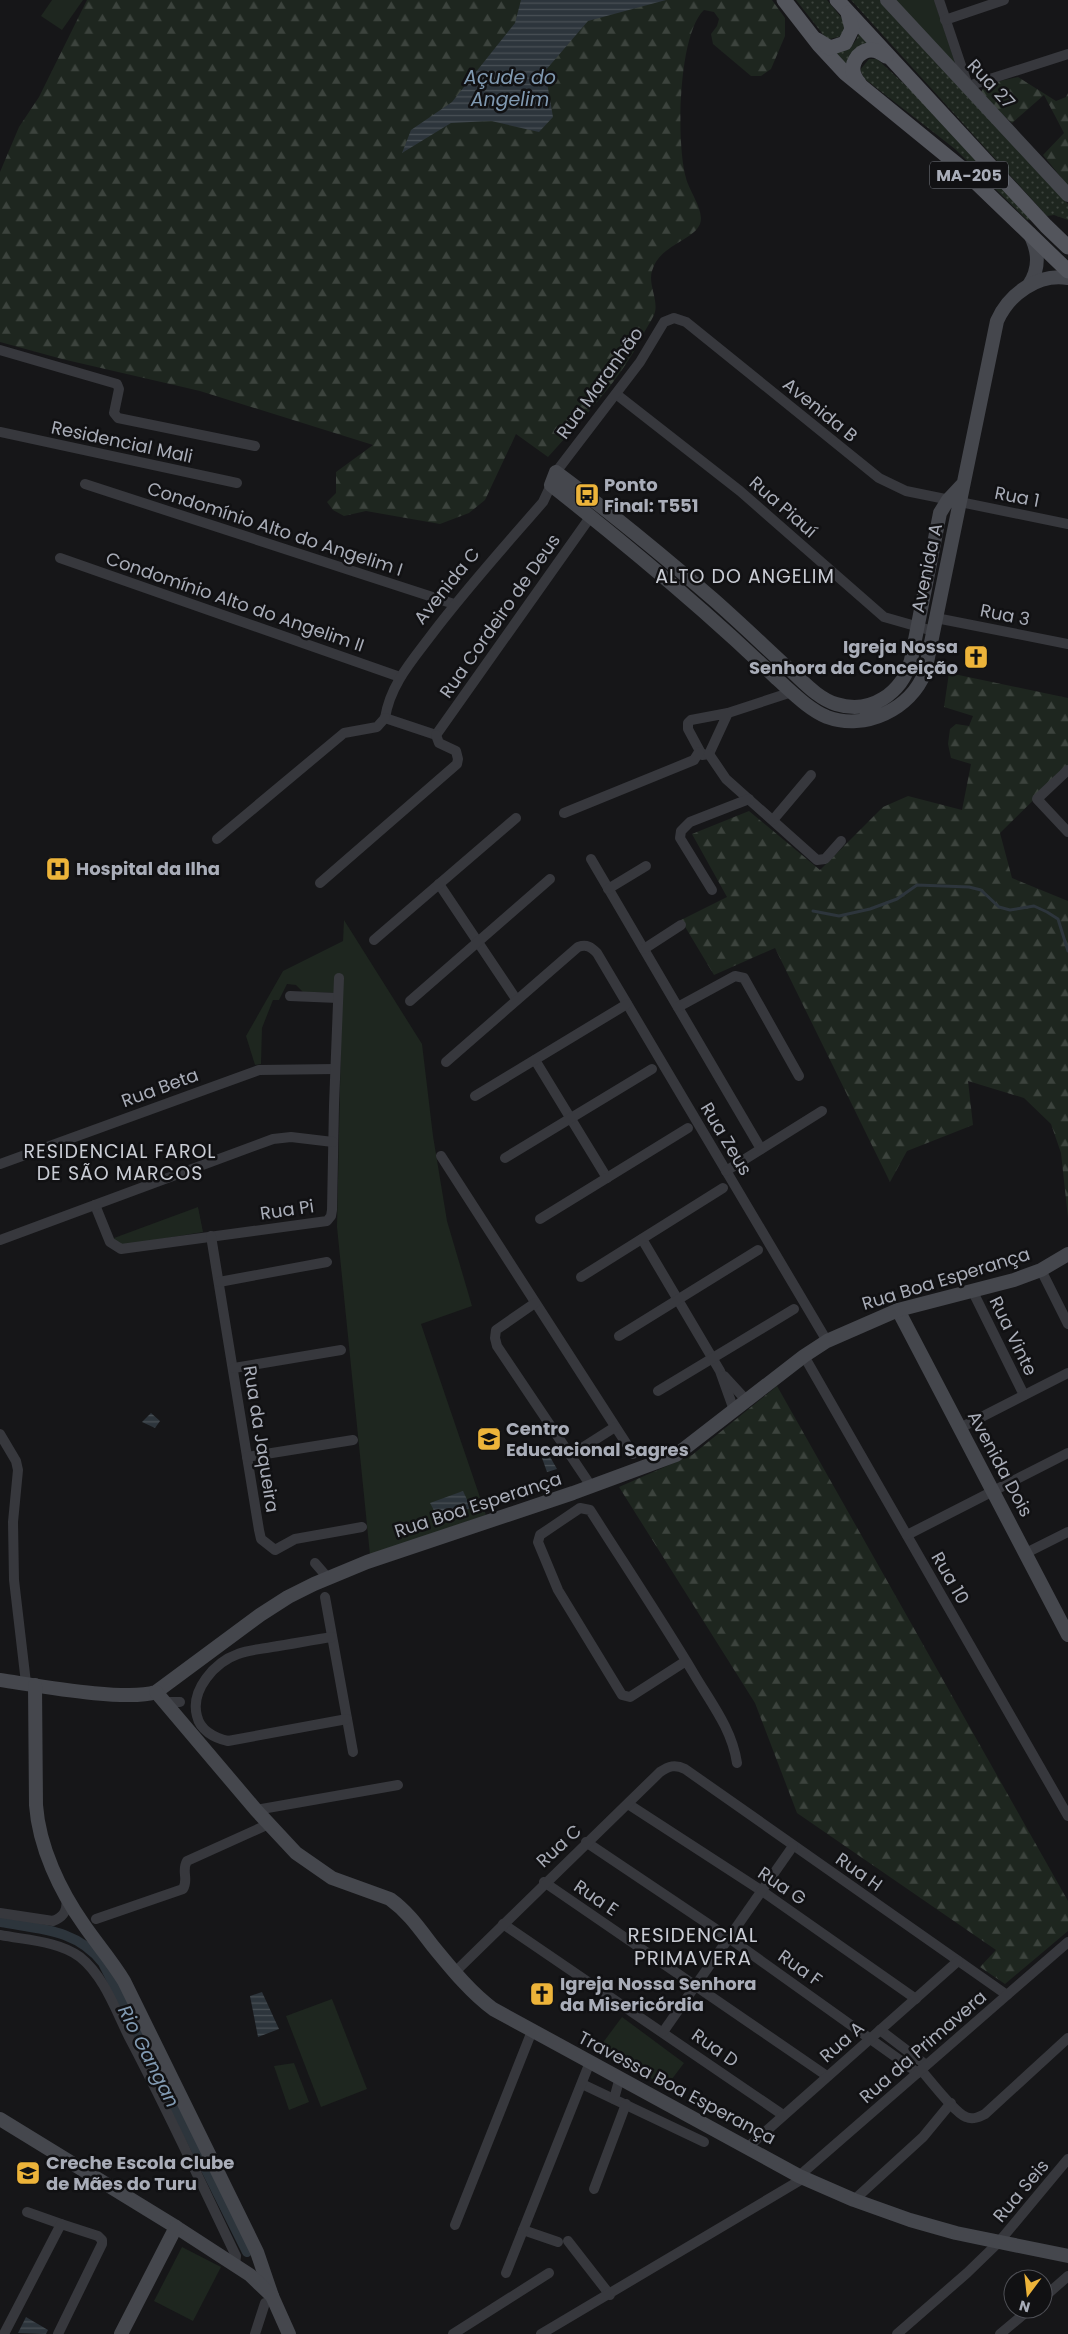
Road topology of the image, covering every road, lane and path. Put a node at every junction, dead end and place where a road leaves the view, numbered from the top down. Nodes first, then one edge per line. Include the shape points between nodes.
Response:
1 (784, 0) edge
2 (887, 0) edge
3 (939, 0) edge
4 (1004, 0) edge
5 (841, 4) edge
6 (945, 20) junction
7 (804, 26) junction
8 (1068, 54) edge
9 (891, 60) junction
10 (968, 86) junction
11 (863, 88) junction
12 (1068, 194) edge
13 (1030, 234) junction
14 (1068, 247) edge
15 (1068, 271) edge
16 (1068, 278) edge
17 (1029, 285) junction
18 (674, 318) joint
19 (0, 350) edge
20 (616, 394) junction
21 (0, 432) edge
22 (255, 446) dead end
23 (553, 479) junction
24 (237, 483) dead end
25 (85, 484) dead end
26 (954, 501) junction
27 (591, 516) junction
28 (1068, 524) edge
29 (60, 558) dead end
30 (713, 599) junction
31 (454, 604) junction
32 (703, 611) junction
33 (934, 624) junction
34 (918, 627) junction
35 (1068, 644) edge
36 (400, 677) junction
37 (792, 692) junction
38 (728, 713) junction
39 (385, 718) junction
40 (436, 735) junction
41 (704, 753) junction
42 (1068, 770) edge
43 (811, 775) dead end
44 (749, 799) junction
45 (564, 813) dead end
46 (516, 818) dead end
47 (773, 820) junction
48 (1068, 832) edge
49 (216, 838) dead end
50 (841, 840) dead end
51 (591, 859) dead end
52 (646, 866) dead end
53 (550, 878) dead end
54 (320, 883) dead end
55 (439, 884) junction
56 (608, 889) junction
57 (712, 890) dead end
58 (681, 925) dead end
59 (374, 940) dead end
60 (478, 942) junction
61 (644, 949) junction
62 (339, 978) dead end
63 (290, 996) dead end
64 (338, 998) junction
65 (516, 999) junction
66 (410, 1001) dead end
67 (627, 1004) junction
68 (678, 1008) junction
69 (535, 1060) junction
70 (446, 1062) dead end
71 (335, 1069) junction
72 (652, 1070) dead end
73 (799, 1076) dead end
74 (475, 1096) dead end
75 (822, 1111) dead end
76 (570, 1118) junction
77 (688, 1128) dead end
78 (333, 1142) junction
79 (761, 1149) junction
80 (440, 1156) dead end
81 (505, 1158) dead end
82 (0, 1164) edge
83 (726, 1171) junction
84 (607, 1178) junction
85 (723, 1188) dead end
86 (95, 1206) junction
87 (540, 1219) dead end
88 (211, 1236) junction
89 (642, 1239) junction
90 (0, 1240) edge
91 (758, 1250) dead end
92 (1068, 1254) edge
93 (327, 1262) dead end
94 (1041, 1270) junction
95 (581, 1277) dead end
96 (219, 1282) junction
97 (973, 1292) junction
98 (678, 1300) junction
99 (535, 1303) junction
100 (794, 1308) dead end
101 (898, 1310) junction
102 (1068, 1324) edge
103 (620, 1336) dead end
104 (827, 1342) junction
105 (341, 1350) dead end
106 (804, 1356) junction
107 (712, 1359) junction
108 (234, 1368) junction
109 (720, 1371) junction
110 (1068, 1373) edge
111 (658, 1391) dead end
112 (1024, 1395) junction
113 (747, 1401) junction
114 (734, 1410) junction
115 (615, 1427) junction
116 (960, 1428) junction
117 (0, 1434) edge
118 (353, 1440) dead end
119 (633, 1454) dead end
120 (1068, 1454) edge
121 (571, 1455) junction
122 (247, 1457) junction
123 (591, 1486) junction
124 (993, 1491) junction
125 (573, 1493) junction
126 (580, 1508) junction
127 (362, 1527) dead end
128 (1068, 1532) edge
129 (907, 1535) junction
130 (1026, 1553) junction
131 (315, 1563) dead end
132 (328, 1578) junction
133 (326, 1597) dead end
134 (1064, 1616) edge
135 (1068, 1634) edge
136 (332, 1637) junction
137 (686, 1661) junction
138 (0, 1680) edge
139 (31, 1684) junction
140 (161, 1697) junction
141 (180, 1702) dead end
142 (347, 1718) junction
143 (354, 1752) dead end
144 (737, 1762) dead end
145 (693, 1775) joint
146 (398, 1785) dead end
147 (628, 1804) junction
148 (256, 1810) junction
149 (1068, 1816) edge
150 (269, 1824) junction
151 (586, 1842) junction
152 (793, 1846) junction
153 (544, 1882) junction
154 (762, 1891) junction
155 (65, 1892) junction
156 (0, 1913) edge
157 (96, 1918) dead end
158 (503, 1924) junction
159 (0, 1934) edge
160 (729, 1938) junction
161 (1068, 1942) edge
162 (958, 1961) junction
163 (454, 1972) junction
164 (696, 1985) junction
165 (1007, 1995) junction
166 (916, 1999) junction
167 (880, 2030) junction
168 (532, 2031) junction
169 (663, 2032) junction
170 (871, 2038) junction
171 (1068, 2038) edge
172 (590, 2062) junction
173 (922, 2069) junction
174 (827, 2076) junction
175 (620, 2077) junction
176 (582, 2084) junction
177 (614, 2099) junction
178 (950, 2103) junction
179 (626, 2104) junction
180 (783, 2115) junction
181 (0, 2119) edge
182 (704, 2142) dead end
183 (747, 2148) junction
184 (1068, 2159) edge
185 (802, 2177) junction
186 (594, 2189) dead end
187 (854, 2200) junction
188 (26, 2212) dead end
189 (61, 2224) junction
190 (455, 2225) dead end
191 (176, 2227) junction
192 (524, 2230) junction
193 (998, 2243) junction
194 (257, 2252) junction
195 (1068, 2256) edge
196 (235, 2265) junction
197 (506, 2273) dead end
198 (549, 2273) dead end
199 (1068, 2276) edge
200 (1053, 2289) edge
201 (610, 2295) junction
202 (269, 2300) junction
203 (1018, 2319) edge
204 (4, 2334) edge
205 (58, 2334) edge
206 (121, 2334) edge
207 (255, 2334) edge
208 (289, 2334) edge
209 (453, 2334) edge
210 (542, 2334) edge
211 (897, 2334) edge
212 (1000, 2334) edge

1 - 7 main road, MA-205
2 - 10 street, Rua 27
3 - 6 street
4 - 6 street
5 - 7 main road via 851,20 852,29 848,40 841,46 823,46
5 - 9 main road, MA-205
6 - 10 street
7 - 11 main road, MA-205 via 838,66
8 - 10 street
9 - 11 main road via 874,50 865,50 858,56 853,72
9 - 14 main road, MA-205
10 - 12 street, Rua 27
11 - 13 main road, MA-205 via 942,150
13 - 15 main road, MA-205
13 - 17 street, Avenida A via 1038,264
16 - 17 street, Avenida A via 1051,276
17 - 26 street, Avenida A via 1009,303 997,321 963,484
18 - 20 street, Rua Maranhão via 664,322
18 - 26 street, Avenida B via 686,322 885,482 906,491
19 - 22 street via 117,384 114,413 118,418
20 - 23 street, Rua Maranhão
20 - 34 street, Rua Piauí via 740,491 884,617
21 - 24 street, Residencial Mali
23 - 27 street
23 - 30 street
23 - 31 street, Avenida C via 542,502
25 - 31 street, Condomínio Alto do Angelim I
26 - 28 street, Rua 1
26 - 33 street, Avenida A
26 - 34 street, Avenida A via 940,513
27 - 32 street
27 - 40 street, Rua Cordeiro de Deus
29 - 36 street, Condomínio Alto do Angelim II
30 - 32 street
30 - 34 street, Avenida A via 816,693 838,705 864,706 885,699 900,686 908,670
31 - 36 street, Avenida C
32 - 37 street
33 - 34 street, Rua Piauí
33 - 35 street, Rua 3
33 - 37 street, Avenida A via 921,681 904,702 890,711 865,720 839,720 812,709
36 - 39 street, Avenida C via 391,693
37 - 38 street
38 - 41 street
38 - 41 street via 688,723
39 - 40 street
39 - 49 street via 377,727 344,733
40 - 54 street via 439,743 456,751 457,764
41 - 44 street via 726,780
41 - 45 street
42 - 48 street via 1037,799
43 - 47 street
44 - 47 street
44 - 57 street via 690,822 681,831 680,838
46 - 55 street
47 - 50 street via 817,860 825,859
51 - 56 street
52 - 56 street
53 - 60 street
55 - 59 street
55 - 60 street
56 - 61 street
58 - 61 street
60 - 65 street
60 - 66 street
61 - 68 street
62 - 64 street, Rua Pi
63 - 64 street
64 - 71 street, Rua Pi
65 - 67 street, Rua Zeus via 578,947 585,945 597,953
65 - 70 street
67 - 69 street
67 - 83 street, Rua Zeus
68 - 73 street via 735,976 744,978
68 - 79 street
69 - 74 street
69 - 76 street
71 - 78 street, Rua Pi
71 - 82 street, Rua Beta via 259,1070
72 - 76 street
75 - 79 street
76 - 81 street
76 - 84 street
77 - 84 street
78 - 86 street via 273,1139
78 - 88 street, Rua Pi via 332,1210 327,1221
79 - 83 street
80 - 99 street
83 - 104 street, Rua Zeus
84 - 87 street
85 - 89 street
86 - 88 street, Rua Pi via 110,1242 117,1248
86 - 90 street
88 - 96 street, Rua da Jaqueira
89 - 95 street
89 - 98 street
91 - 98 street
92 - 94 street, Rua Boa Esperança
93 - 96 street
94 - 97 street, Rua Boa Esperança
94 - 102 street
96 - 108 street, Rua da Jaqueira
97 - 101 street, Rua Boa Esperança
97 - 112 street, Rua Vinte
98 - 103 street
98 - 107 street
99 - 115 street
99 - 121 street via 496,1330 494,1338 502,1356
100 - 107 street
101 - 104 street, Rua Boa Esperança
101 - 116 street, Avenida Dois
104 - 106 street, Rua Boa Esperança
105 - 108 street
106 - 113 street, Rua Boa Esperança
106 - 129 street, Rua 10
107 - 109 street
107 - 111 street
108 - 122 street, Rua da Jaqueira
109 - 113 street
109 - 114 street
110 - 112 street
112 - 116 street
113 - 114 street, Rua Boa Esperança
114 - 123 street, Rua Boa Esperança via 676,1455
115 - 119 street
115 - 121 street
116 - 124 street, Avenida Dois
117 - 139 street via 18,1470 13,1522 14,1580
118 - 122 street
120 - 124 street
121 - 123 street
122 - 127 street, Rua da Jaqueira via 259,1530 262,1539 275,1550 295,1539
123 - 125 street, Rua Boa Esperança
124 - 129 street
124 - 130 street, Avenida Dois
125 - 126 street
125 - 132 street, Rua Boa Esperança
126 - 137 street, Rua Boa Esperança via 590,1510
126 - 137 street, Rua Boa Esperança via 540,1535 538,1542 558,1590 622,1695 630,1697
128 - 130 street
129 - 149 street, Rua 10
130 - 134 street, Avenida Dois
131 - 132 street
132 - 140 street, Rua Boa Esperança via 268,1609
133 - 136 street
134 - 135 street, Avenida Dois
136 - 142 street
136 - 142 street via 237,1654 215,1668 206,1679 196,1698 197,1717 211,1735 228,1741
137 - 144 street, Rua Boa Esperança via 728,1731
138 - 139 street
139 - 140 street
139 - 155 street via 37,1820 46,1853
140 - 141 street
140 - 148 street, Travessa Boa Esperança
142 - 143 street
145 - 147 street, Rua C via 680,1766 670,1766
145 - 152 street, Rua H
146 - 148 street
147 - 151 street, Rua C
147 - 154 street, Rua G
148 - 150 street, Travessa Boa Esperança
150 - 157 street via 187,1861 183,1889
150 - 163 street, Travessa Boa Esperança via 314,1867 332,1878 390,1899 398,1905
151 - 153 street, Rua C
151 - 160 street, Rua F
152 - 154 street
152 - 162 street, Rua H
153 - 158 street, Rua C
153 - 164 street, Rua E
154 - 160 street
154 - 166 street, Rua G
155 - 156 street via 65,1914 53,1922
155 - 194 street via 83,1924 124,1981
158 - 163 street, Rua C
158 - 169 street, Rua D
159 - 196 street via 71,1951 86,1962 100,1980 236,2256
160 - 164 street
160 - 170 street, Rua F
161 - 165 street, Rua da Primavera
162 - 165 street, Rua H
162 - 166 street, Rua A
163 - 168 street, Travessa Boa Esperança via 493,2009
164 - 169 street
164 - 174 street, Rua E
165 - 173 street, Rua da Primavera
166 - 167 street, Rua A
167 - 170 street, Rua A
167 - 173 street
168 - 172 street, Travessa Boa Esperança
168 - 190 street
169 - 180 street, Rua D
170 - 173 street, Rua F
170 - 174 street, Rua A
171 - 178 street via 986,2114 966,2117
172 - 175 street, Travessa Boa Esperança
172 - 176 street
173 - 178 street
173 - 185 street, Rua da Primavera
174 - 180 street, Rua A
175 - 177 street
175 - 183 street, Travessa Boa Esperança
176 - 177 street
176 - 192 street
177 - 179 street
178 - 187 street via 923,2137
179 - 182 street
179 - 186 street
180 - 183 street, Rua A
181 - 191 street
183 - 185 street, Travessa Boa Esperança
184 - 193 street, Rua Seis
185 - 187 street, Travessa Boa Esperança
185 - 201 street, Rua da Primavera
187 - 193 street, Travessa Boa Esperança via 910,2220
188 - 189 street
189 - 204 street
189 - 205 street via 98,2236 102,2244
191 - 196 street
191 - 206 street
192 - 197 street
192 - 201 street via 563,2242
193 - 195 street, Travessa Boa Esperança
193 - 211 street, Rua Seis
194 - 196 street via 251,2262
194 - 202 street
196 - 202 street via 262,2285
198 - 209 street
199 - 200 street
201 - 210 street, Rua da Primavera
202 - 207 street
202 - 208 street
203 - 212 street

